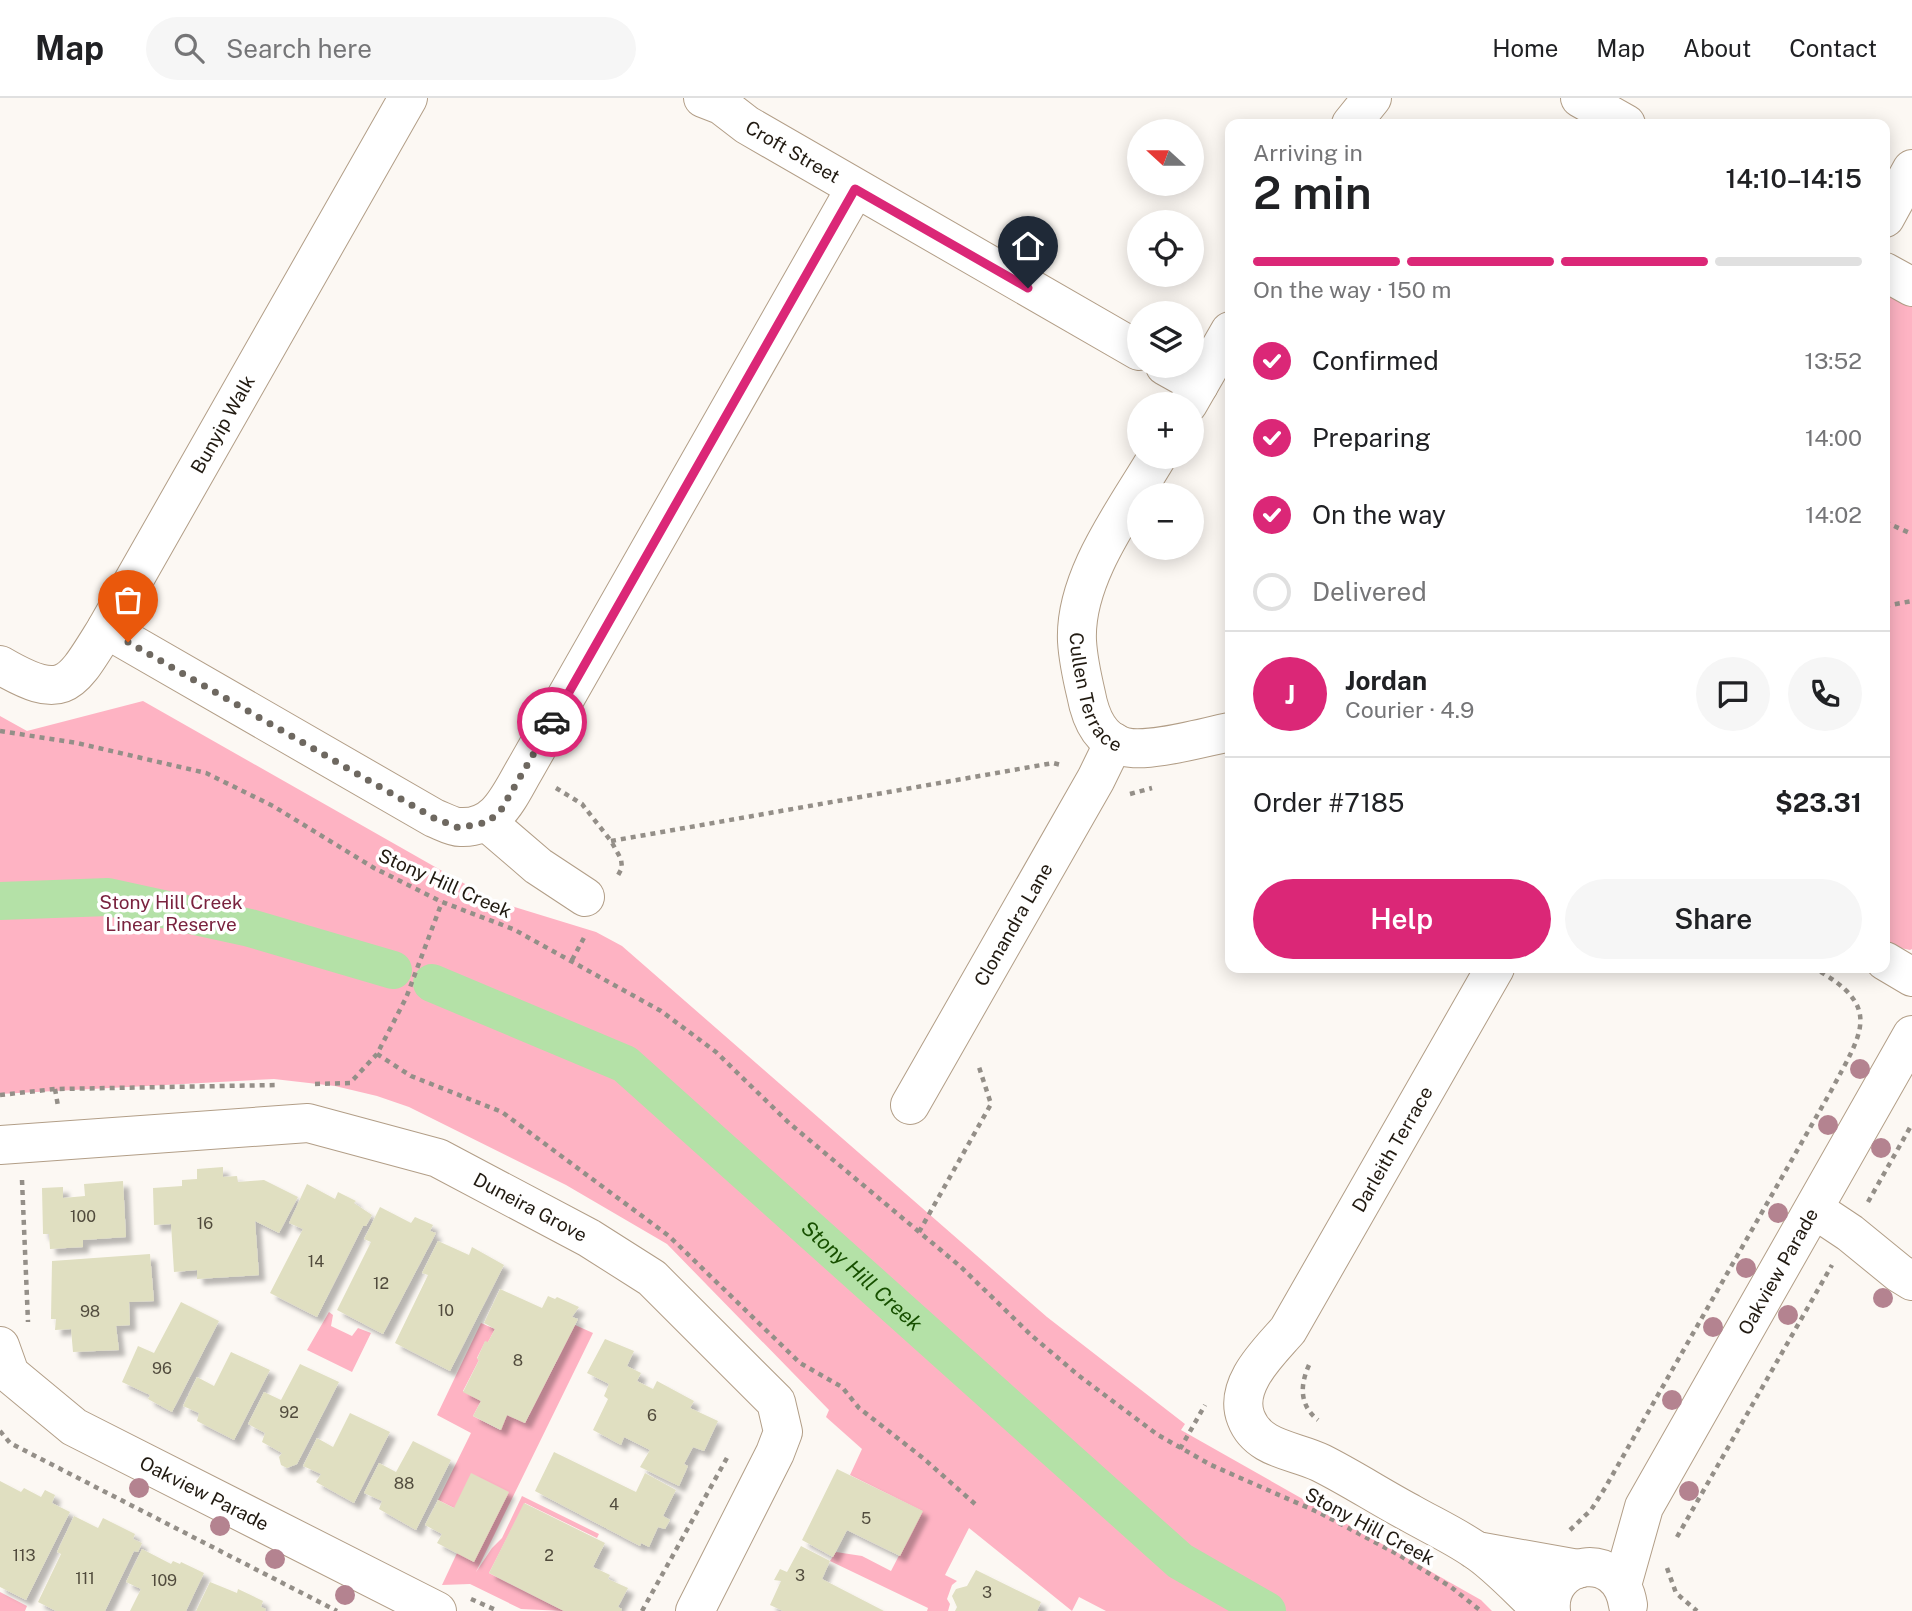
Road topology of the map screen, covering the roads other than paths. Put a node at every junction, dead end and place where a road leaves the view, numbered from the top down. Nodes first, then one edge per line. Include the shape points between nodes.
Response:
1 (408, 98) edge
2 (703, 98) edge
3 (1354, 98) edge
4 (1372, 98) edge
5 (1580, 98) edge
6 (1346, 119) edge
7 (1355, 119) edge
8 (1617, 119) edge
9 (1912, 169) edge
10 (855, 189) junction
11 (1890, 209) edge
12 (1890, 275) edge
13 (1912, 287) edge
14 (1225, 340) edge
15 (1127, 344) edge
16 (1178, 378) edge
17 (1191, 392) edge
18 (1196, 392) edge
19 (1150, 469) edge
20 (106, 629) junction
21 (0, 665) edge
22 (1225, 733) edge
23 (1114, 742) junction
24 (488, 822) junction
25 (585, 897) dead end
26 (1890, 964) edge
27 (1492, 973) edge
28 (1912, 976) edge
29 (1912, 1035) edge
30 (910, 1105) dead end
31 (11, 1159) edge
32 (1807, 1221) junction
33 (1905, 1277) edge
34 (14, 1338) edge
35 (1644, 1507) junction
36 (1477, 1551) junction
37 (1581, 1568) junction
38 (1629, 1600) edge
39 (450, 1603) edge
40 (695, 1611) edge
41 (1543, 1611) edge
42 (1551, 1611) edge

1 - 20 street, Bunyip Walk
2 - 10 street, Croft Street
3 - 6 street
4 - 7 street
5 - 8 street
9 - 11 street
10 - 15 street, Croft Street
10 - 24 street via 519,780
12 - 13 street
14 - 18 street
16 - 17 street
19 - 23 street, Cullen Terrace via 1099,556 1080,609 1077,641 1089,708 1097,729
20 - 21 street, Bunyip Walk via 80,671 57,687 35,684
20 - 24 street via 434,818 459,828
22 - 23 street, Cullen Terrace via 1143,748
23 - 30 street, Clonandra Lane via 1116,792
24 - 25 street via 538,866
26 - 28 street
27 - 36 street, Darleith Terrace via 1288,1330 1266,1395 1279,1426 1318,1462
29 - 32 street, Oakview Parade
31 - 40 street, Duneira Grove via 308,1123 438,1158 589,1238 652,1278 776,1402 783,1432
32 - 33 street
32 - 35 street, Oakview Parade
34 - 39 street, Oakview Parade via 10,1374 74,1427
35 - 37 street, Oakview Parade
35 - 38 street, Oakview Parade
36 - 37 street, Darleith Terrace
36 - 41 street, Darleith Terrace
37 - 38 street, Darleith Terrace via 1606,1571
37 - 42 street, Oakview Parade via 1557,1583

